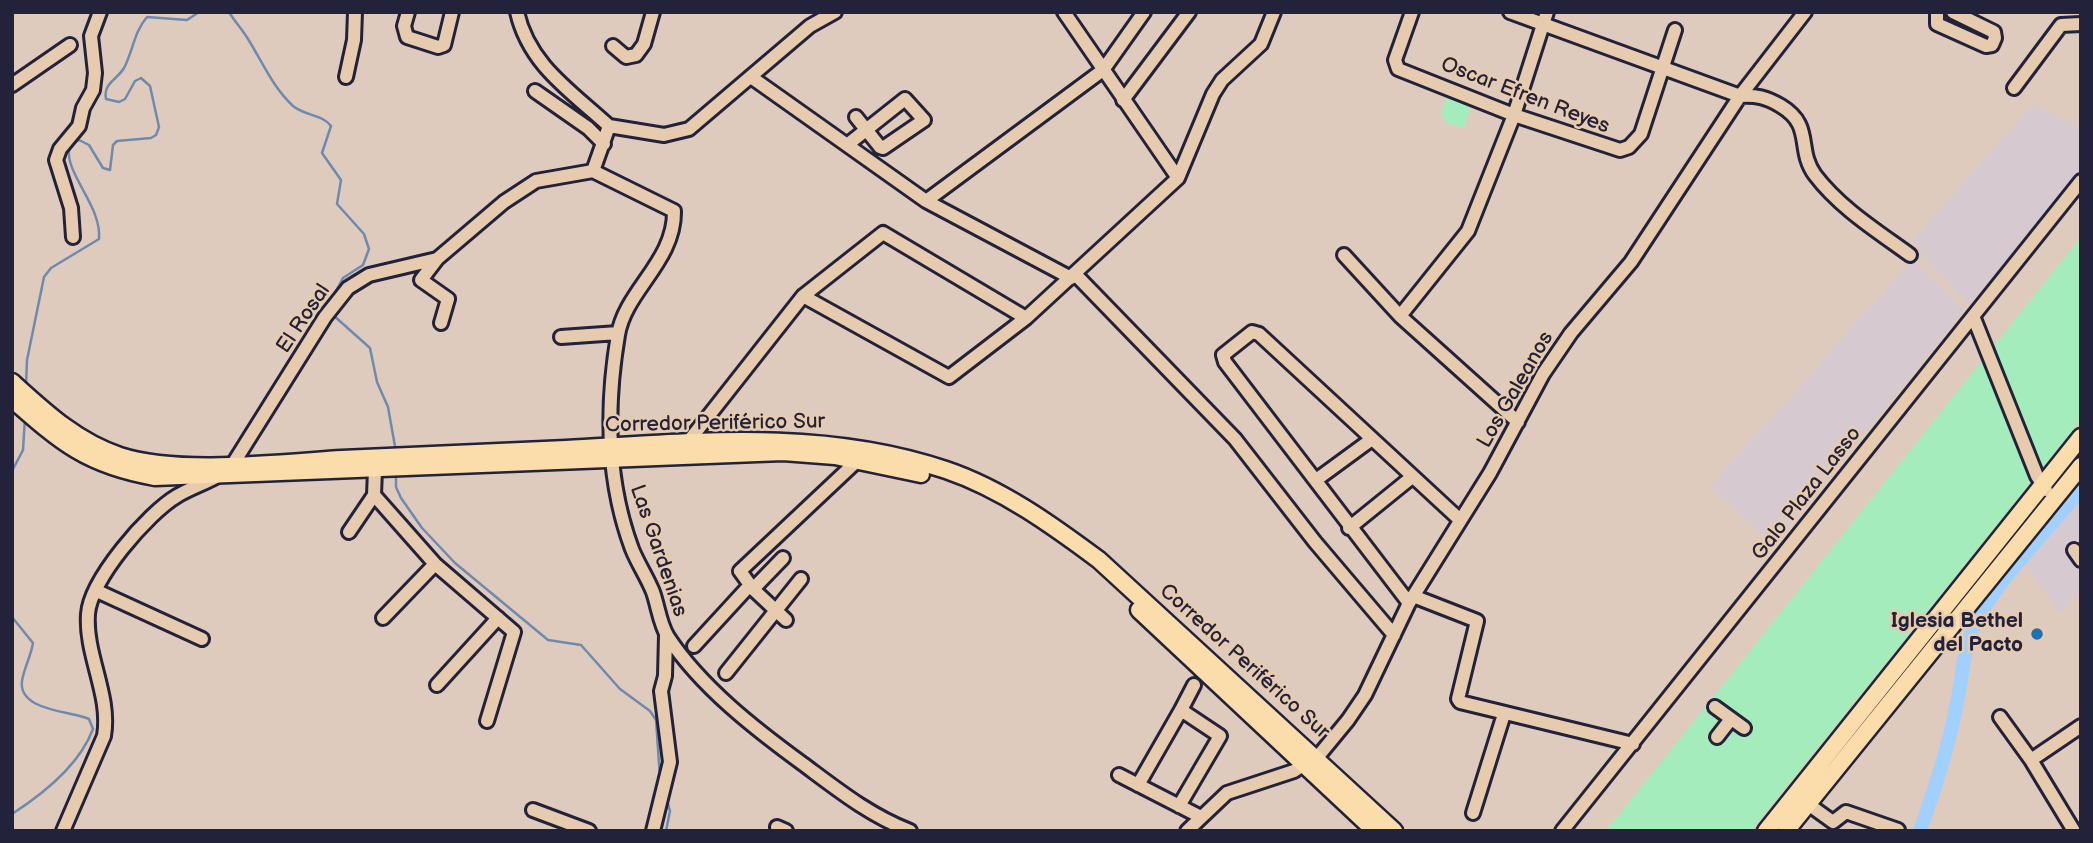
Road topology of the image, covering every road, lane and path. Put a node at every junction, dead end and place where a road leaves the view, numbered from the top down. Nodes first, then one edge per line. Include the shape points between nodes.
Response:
1 (100, 12) edge
2 (355, 12) edge
3 (408, 12) edge
4 (452, 12) edge
5 (517, 12) edge
6 (653, 12) edge
7 (835, 12) edge
8 (1064, 12) edge
9 (1144, 12) edge
10 (1189, 12) edge
11 (1274, 12) edge
12 (1412, 12) edge
13 (1510, 12) edge
14 (1805, 12) edge
15 (1937, 12) edge
16 (1953, 12) edge
17 (1545, 18) edge
18 (2081, 24) edge
19 (1675, 30) dead end
20 (70, 45) dead end
21 (613, 46) dead end
22 (1103, 70) junction
23 (1662, 70) junction
24 (346, 77) dead end
25 (751, 77) junction
26 (12, 85) edge
27 (2014, 88) dead end
28 (535, 91) dead end
29 (1740, 96) junction
30 (1123, 100) junction
31 (1514, 115) junction
32 (856, 117) dead end
33 (609, 126) junction
34 (866, 129) junction
35 (604, 144) junction
36 (848, 145) junction
37 (593, 171) junction
38 (1178, 178) junction
39 (2081, 181) edge
40 (926, 201) junction
41 (73, 237) dead end
42 (1344, 255) dead end
43 (1910, 255) dead end
44 (437, 259) junction
45 (1073, 276) junction
46 (803, 296) junction
47 (1400, 316) junction
48 (1973, 316) junction
49 (1026, 317) junction
50 (441, 323) dead end
51 (618, 333) junction
52 (561, 337) dead end
53 (13, 391) edge
54 (40, 415) junction
55 (1518, 422) junction
56 (2081, 437) edge
57 (1372, 439) junction
58 (688, 442) junction
59 (612, 452) junction
60 (858, 460) junction
61 (233, 464) junction
62 (2081, 466) edge
63 (375, 470) junction
64 (219, 476) junction
65 (1412, 477) junction
66 (1316, 480) junction
67 (2048, 492) junction
68 (374, 495) junction
69 (1459, 519) junction
70 (1349, 527) junction
71 (349, 532) dead end
72 (783, 558) dead end
73 (435, 564) junction
74 (801, 579) dead end
75 (751, 587) junction
76 (97, 591) junction
77 (1411, 600) junction
78 (774, 611) junction
79 (383, 618) dead end
80 (498, 618) junction
81 (786, 620) dead end
82 (666, 635) junction
83 (1394, 635) junction
84 (202, 639) dead end
85 (694, 646) dead end
86 (726, 673) dead end
87 (437, 685) dead end
88 (1194, 685) dead end
89 (1715, 707) dead end
90 (1181, 710) junction
91 (1504, 714) junction
92 (2000, 717) dead end
93 (1731, 719) junction
94 (487, 721) dead end
95 (2081, 726) edge
96 (1744, 728) dead end
97 (1717, 737) dead end
98 (1633, 744) junction
99 (1310, 760) junction
100 (2031, 760) junction
101 (1119, 775) dead end
102 (1138, 785) junction
103 (1808, 804) junction
104 (1180, 806) junction
105 (533, 810) dead end
106 (1473, 813) dead end
107 (1199, 816) junction
108 (876, 825) edge
109 (1830, 826) edge
110 (1898, 830) edge
111 (63, 831) edge
112 (589, 831) edge
113 (653, 831) edge
114 (910, 831) edge
115 (1187, 831) edge
116 (1375, 831) edge
117 (1394, 831) edge
118 (1562, 831) edge
119 (1766, 831) edge
120 (1786, 831) edge
121 (2074, 831) edge

1 - 41 street via 91,36 93,90 79,126 56,160 71,208
2 - 24 street
3 - 4 street via 407,37 438,47 444,45
5 - 33 street via 529,47 546,70
6 - 21 street via 636,55 626,57
7 - 25 street via 810,26
8 - 22 street
9 - 22 street
10 - 30 street
11 - 38 street via 1261,44 1213,94
12 - 31 street, Oscar Efren Reyes via 1394,65
13 - 17 street
14 - 29 street, Los Galeanos
15 - 16 street via 1937,24 1992,45 1994,32
17 - 23 street
17 - 31 street
18 - 27 street via 2061,25
19 - 23 street
20 - 26 street
22 - 30 street
22 - 40 street
23 - 29 street
23 - 31 street, Oscar Efren Reyes via 1641,134 1629,147 1611,149
25 - 33 street via 689,129 664,135
25 - 36 street
28 - 35 street
29 - 43 street via 1765,97 1796,116 1814,174 1852,213
29 - 55 street, Los Galeanos via 1631,262 1543,374
30 - 38 street
31 - 47 street via 1468,231
32 - 34 street
33 - 35 street
34 - 34 street via 886,148 924,120 905,99
34 - 36 street
35 - 37 street
36 - 40 street
37 - 44 street, El Rosal via 536,181
37 - 51 street via 674,211 658,264 625,313
38 - 45 street
39 - 48 street, Galo Plaza Lasso
40 - 45 street
42 - 47 street
44 - 50 street via 421,280 448,299
44 - 61 street, El Rosal via 369,275 348,288
45 - 49 street
45 - 83 street via 1235,439
46 - 49 street via 949,377
46 - 49 street via 883,233
46 - 58 street
47 - 55 street
48 - 67 street
48 - 98 street, Galo Plaza Lasso
51 - 52 street
51 - 59 street, Las Gardenias
53 - 54 main road, Corredor Periférico Sur
54 - 61 main road, Corredor Periférico Sur via 118,456 151,463
54 - 64 main road, Corredor Periférico Sur via 73,451 112,468 155,477
55 - 69 street, Los Galeanos
56 - 67 main road
57 - 65 street
57 - 66 street
57 - 66 street via 1252,332 1222,358
58 - 59 main road, Corredor Periférico Sur
58 - 99 main road, Corredor Periférico Sur via 835,444 891,454 993,491 1048,522 1099,560
59 - 60 main road, Corredor Periférico Sur via 783,452
59 - 61 main road, Corredor Periférico Sur
59 - 63 main road, Corredor Periférico Sur
59 - 82 street, Las Gardenias via 617,499
60 - 75 street via 743,567 741,576
60 - 99 main road, Corredor Periférico Sur via 944,480 1043,530 1090,565
61 - 64 street, El Rosal
62 - 67 main road
63 - 64 main road, Corredor Periférico Sur
63 - 68 street
64 - 76 street, El Rosal via 156,510 137,528
65 - 69 street
65 - 70 street
66 - 70 street
67 - 103 main road
67 - 119 main road
68 - 71 street
68 - 73 street
69 - 77 street, Los Galeanos
70 - 77 street
72 - 75 street
73 - 79 street
73 - 80 street
74 - 78 street
75 - 78 street
75 - 85 street
76 - 84 street
76 - 111 street, El Rosal via 88,613 89,627 107,720
77 - 83 street, Los Galeanos
77 - 91 street via 1477,621 1458,699
78 - 81 street
78 - 86 street
80 - 87 street
80 - 94 street via 515,638
82 - 108 street, Las Gardenias via 697,673 771,741
82 - 113 street via 661,691 670,762
83 - 99 street, Los Galeanos via 1365,695
88 - 90 street
89 - 93 street
90 - 102 street
90 - 104 street via 1220,736
91 - 98 street
91 - 106 street
92 - 100 street
93 - 96 street
93 - 97 street
95 - 100 street
98 - 118 street, Galo Plaza Lasso
99 - 107 street via 1294,771 1227,793
99 - 116 main road, Corredor Periférico Sur
99 - 117 main road, Corredor Periférico Sur
100 - 121 street
101 - 102 street
102 - 104 street
103 - 109 street
103 - 120 main road
104 - 107 street
105 - 112 street
107 - 115 street
108 - 114 street, Las Gardenias
109 - 110 street via 1846,812

